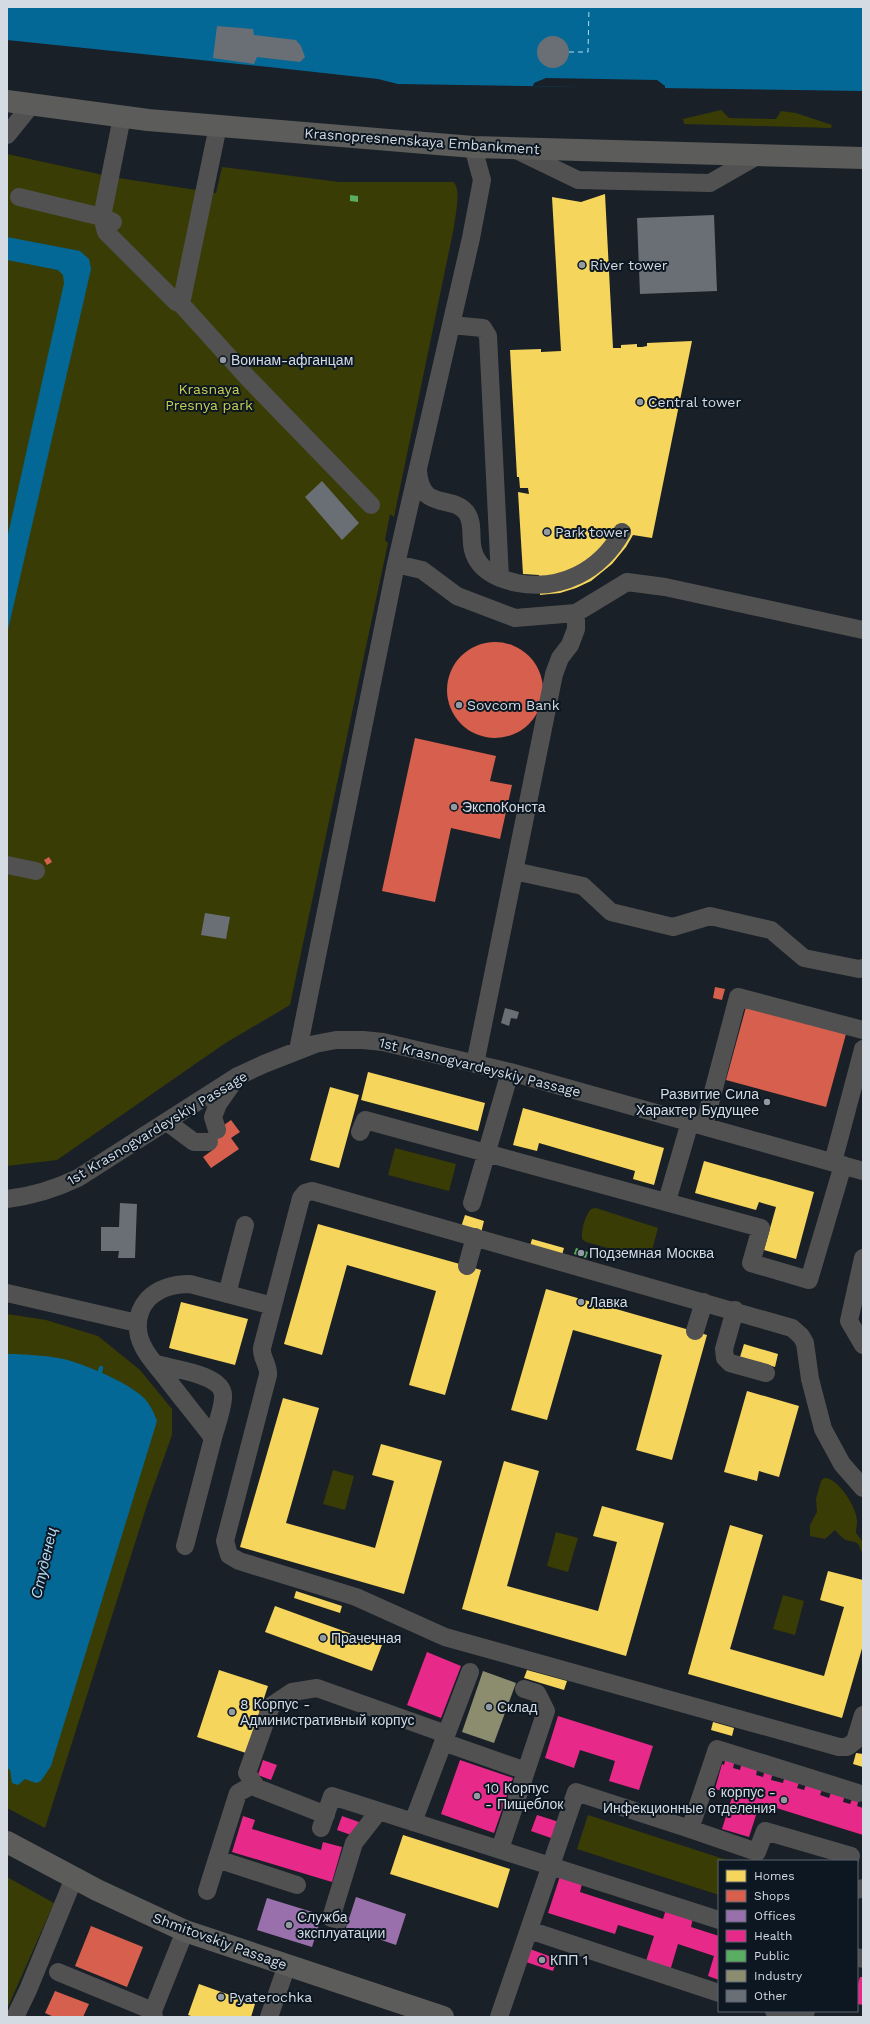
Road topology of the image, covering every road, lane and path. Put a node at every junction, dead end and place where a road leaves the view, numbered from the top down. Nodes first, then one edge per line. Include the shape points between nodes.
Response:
1 (7, 101) edge
2 (32, 104) junction
3 (122, 117) junction
4 (218, 126) junction
5 (7, 134) edge
6 (473, 147) junction
7 (514, 148) junction
8 (758, 155) junction
9 (863, 158) edge
10 (19, 197) dead end
11 (102, 216) junction
12 (181, 304) junction
13 (451, 325) junction
14 (418, 469) junction
15 (370, 506) dead end
16 (622, 532) dead end
17 (396, 564) junction
18 (500, 578) junction
19 (576, 613) junction
20 (863, 630) edge
21 (7, 866) edge
22 (36, 871) dead end
23 (514, 871) junction
24 (863, 968) edge
25 (863, 1030) edge
26 (298, 1050) junction
27 (863, 1050) edge
28 (475, 1064) junction
29 (510, 1072) junction
30 (236, 1077) junction
31 (167, 1122) junction
32 (697, 1124) junction
33 (360, 1132) dead end
34 (487, 1152) junction
35 (838, 1163) junction
36 (863, 1171) edge
37 (7, 1199) edge
38 (667, 1201) junction
39 (472, 1203) dead end
40 (246, 1226) dead end
41 (475, 1237) junction
42 (863, 1258) edge
43 (467, 1266) dead end
44 (7, 1293) edge
45 (227, 1294) junction
46 (704, 1302) junction
47 (273, 1306) junction
48 (735, 1310) junction
49 (138, 1323) junction
50 (695, 1331) dead end
51 (863, 1345) edge
52 (156, 1364) junction
53 (766, 1373) dead end
54 (213, 1438) junction
55 (863, 1488) edge
56 (185, 1546) dead end
57 (470, 1672) dead end
58 (524, 1688) dead end
59 (863, 1715) edge
60 (445, 1738) junction
61 (526, 1771) junction
62 (254, 1784) junction
63 (858, 1793) dead end
64 (379, 1811) junction
65 (413, 1822) junction
66 (690, 1829) junction
67 (7, 1842) edge
68 (500, 1849) junction
69 (218, 1859) junction
70 (849, 1860) edge
71 (550, 1866) junction
72 (74, 1878) junction
73 (297, 1885) dead end
74 (207, 1892) dead end
75 (340, 1920) dead end
76 (718, 1920) edge
77 (529, 1930) junction
78 (185, 1931) junction
79 (286, 1965) junction
80 (58, 1972) dead end
81 (718, 1993) edge
82 (777, 2012) edge
83 (154, 2014) edge
84 (18, 2016) edge
85 (269, 2017) edge
86 (443, 2017) edge
87 (499, 2017) edge
88 (792, 2017) edge

1 - 2 main road, Krasnopresnenskaya Embankment
2 - 3 main road, Krasnopresnenskaya Embankment
2 - 5 street
3 - 4 main road, Krasnopresnenskaya Embankment
3 - 11 street
4 - 6 main road, Krasnopresnenskaya Embankment
4 - 12 street
6 - 7 main road, Krasnopresnenskaya Embankment
6 - 13 street via 482,180
7 - 8 main road, Krasnopresnenskaya Embankment
7 - 8 street via 578,180 710,183
8 - 9 main road, Krasnopresnenskaya Embankment
10 - 11 street
11 - 12 street via 112,220 180,293
12 - 15 street
13 - 14 street
13 - 18 street via 483,328 488,336
14 - 17 street
14 - 18 street via 421,485 429,496 439,502 459,506 466,511 470,520 474,554 484,568
16 - 18 street via 601,560 586,572 567,581 536,585
17 - 19 street via 422,570 457,596 515,618
17 - 26 street
19 - 20 street via 627,582 665,587
19 - 23 street via 576,628 570,645 560,658 554,674
21 - 22 street
23 - 24 street via 583,886 611,912 673,927 710,916 771,930 804,958
23 - 28 street
25 - 32 street via 738,997
26 - 28 street, 1st Krasnogvardeyskiy Passage via 336,1040 370,1040
26 - 30 street, 1st Krasnogvardeyskiy Passage
27 - 35 street
28 - 29 street, 1st Krasnogvardeyskiy Passage
29 - 32 street, 1st Krasnogvardeyskiy Passage
29 - 34 street
30 - 31 street, 1st Krasnogvardeyskiy Passage
30 - 31 street via 218,1104 213,1117 213,1136 194,1142
31 - 37 street, 1st Krasnogvardeyskiy Passage via 78,1178 55,1189
32 - 35 street, 1st Krasnogvardeyskiy Passage
32 - 38 street
33 - 34 street via 366,1120
34 - 38 street
34 - 39 street
35 - 36 street, 1st Krasnogvardeyskiy Passage
35 - 38 street via 809,1280 751,1263 761,1228
40 - 45 street
41 - 43 street
41 - 46 street
41 - 47 street via 317,1192 308,1192 301,1198
42 - 51 street via 849,1321
44 - 49 street
45 - 47 street
45 - 49 street via 190,1284 171,1286 157,1292 145,1303 139,1314
46 - 48 street
46 - 50 street
47 - 59 street via 262,1351 268,1375 226,1541 227,1551 232,1558 356,1597 445,1637 839,1746 847,1747 855,1741
48 - 53 street via 724,1349 725,1358 730,1363
48 - 55 street via 786,1325 801,1336 805,1343 813,1393 823,1429 842,1464
49 - 52 street via 142,1344
52 - 54 street
52 - 54 street via 208,1378 219,1385 223,1396
54 - 56 street
57 - 60 street
58 - 61 street via 537,1693 546,1711
60 - 61 street
60 - 62 street via 317,1688 292,1692 271,1706 247,1773
60 - 65 street
61 - 68 street
62 - 64 street via 257,1788 323,1822 332,1796
62 - 69 street via 238,1793
63 - 66 street via 717,1749
64 - 65 street
64 - 75 street via 354,1844 331,1918
65 - 68 street
66 - 70 street via 757,1852 765,1831 851,1856
66 - 71 street via 576,1792
67 - 72 main road, Shmitovskiy Passage
68 - 71 street
69 - 73 street
69 - 74 street
71 - 76 street
71 - 77 street
72 - 78 main road, Shmitovskiy Passage
72 - 84 street
77 - 81 street
77 - 87 street
78 - 79 main road, Shmitovskiy Passage
78 - 83 street
79 - 85 street
79 - 86 main road, Shmitovskiy Passage
80 - 83 street
82 - 88 street

